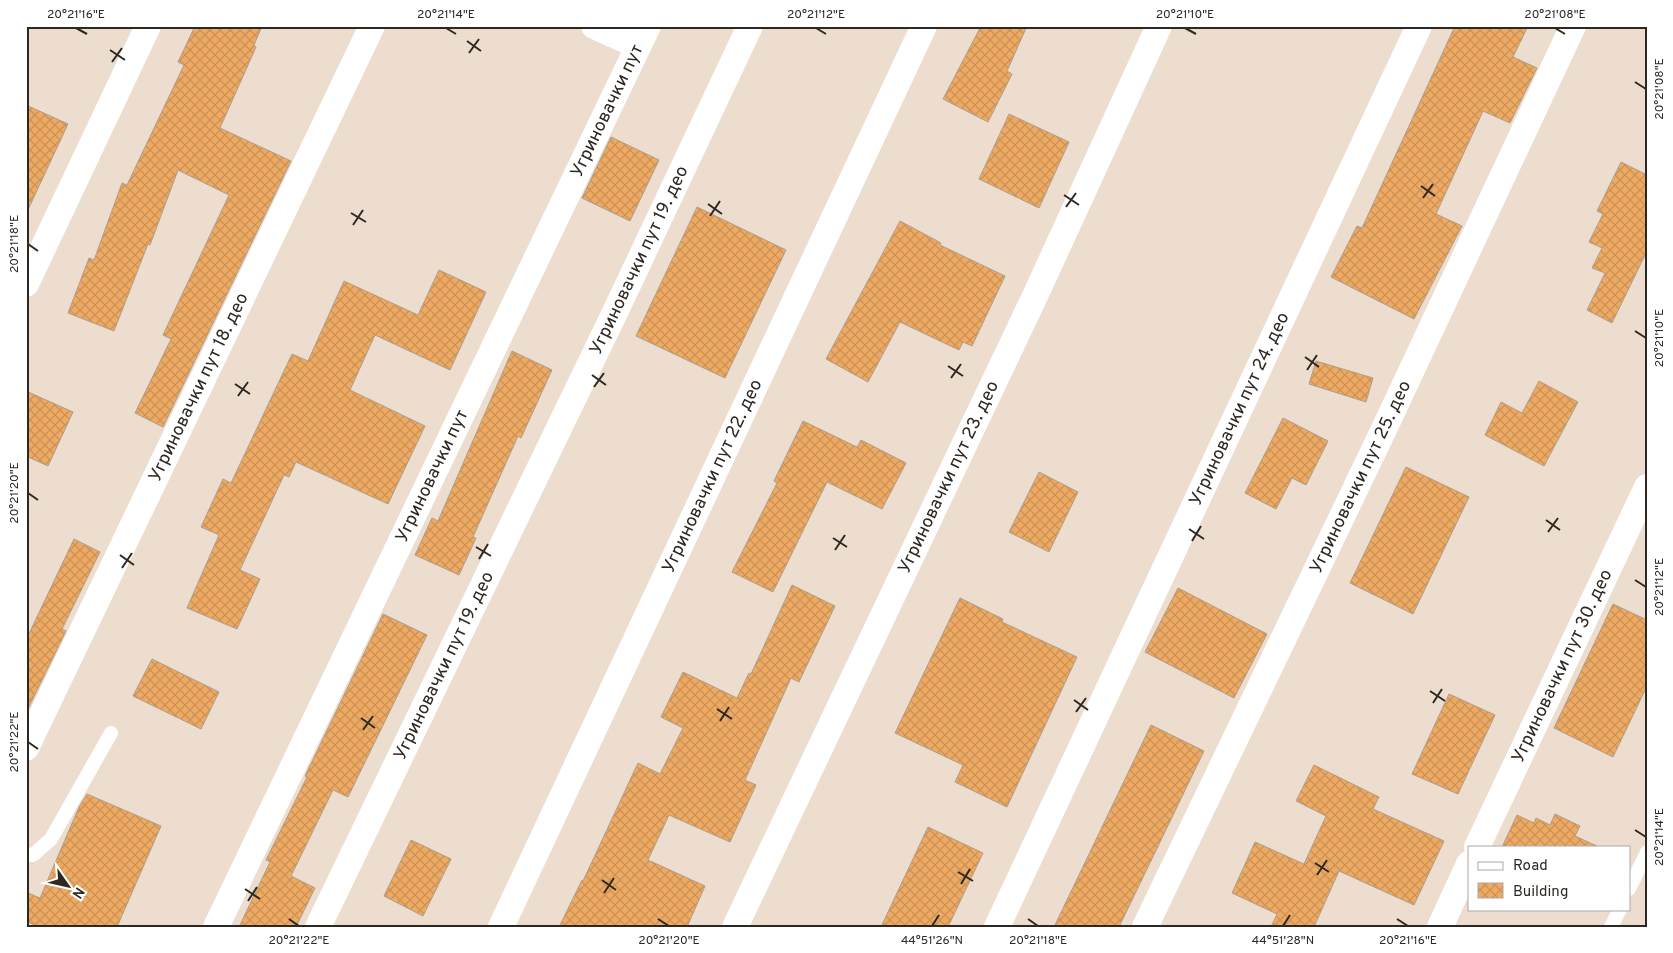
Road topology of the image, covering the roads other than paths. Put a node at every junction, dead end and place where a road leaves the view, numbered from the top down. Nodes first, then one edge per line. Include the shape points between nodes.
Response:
1 (148, 26) edge
2 (372, 26) edge
3 (594, 26) edge
4 (750, 26) edge
5 (924, 26) edge
6 (1159, 26) edge
7 (1419, 26) edge
8 (1573, 26) edge
9 (643, 36) edge
10 (26, 284) edge
11 (1647, 486) edge
12 (111, 733) dead end
13 (26, 748) edge
14 (1478, 846) edge
15 (1647, 852) edge
16 (26, 855) edge
17 (1468, 866) edge
18 (1630, 887) edge
19 (1620, 910) edge
20 (216, 927) edge
21 (318, 927) edge
22 (501, 927) edge
23 (735, 927) edge
24 (997, 927) edge
25 (1145, 927) edge
26 (1440, 927) edge
27 (1611, 927) edge

1 - 10 street
2 - 13 street, Угриновачки пут 18. део
3 - 9 street
4 - 21 street, Угриновачки пут 19. део
5 - 22 street, Угриновачки пут 22. део
6 - 23 street, Угриновачки пут 23. део via 1035,296
7 - 24 street, Угриновачки пут 24. део
8 - 25 street, Угриновачки пут 25. део
9 - 20 street, Угриновачки пут
11 - 14 street, Угриновачки пут 30. део
12 - 16 lane via 52,839 33,855
15 - 18 lane
17 - 26 street
19 - 27 lane

